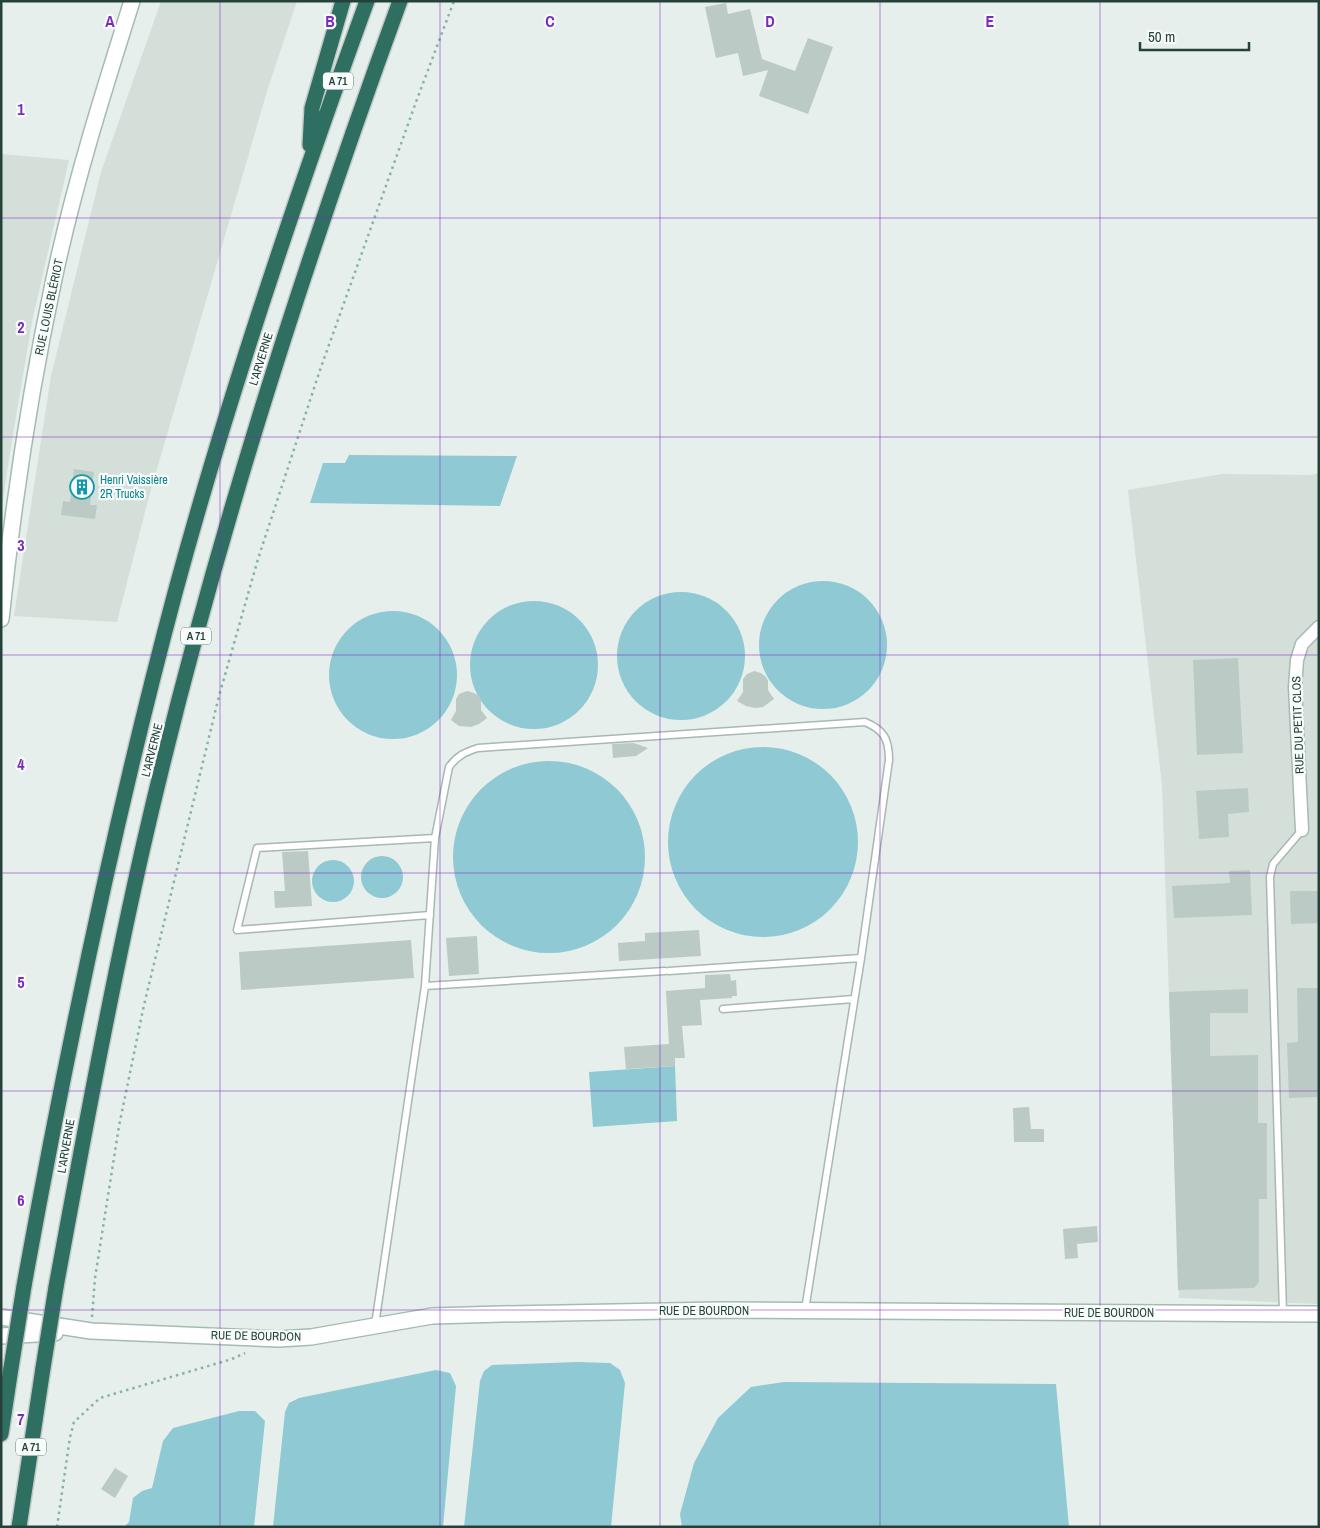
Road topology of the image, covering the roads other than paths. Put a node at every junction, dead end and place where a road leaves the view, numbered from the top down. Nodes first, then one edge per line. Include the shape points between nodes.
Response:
1 (132, 1) edge
2 (344, 1) edge
3 (367, 1) edge
4 (400, 1) edge
5 (310, 161) junction
6 (1, 619) edge
7 (1319, 627) edge
8 (1302, 830) joint
9 (435, 838) junction
10 (430, 915) junction
11 (860, 958) junction
12 (425, 986) junction
13 (854, 999) junction
14 (723, 1009) dead end
15 (804, 1311) junction
16 (1283, 1314) junction
17 (1319, 1314) edge
18 (1, 1317) edge
19 (375, 1325) junction
20 (91, 1331) junction
21 (1, 1336) edge
22 (1, 1434) edge
23 (19, 1527) edge

1 - 6 main road, RUE LOUIS BLÉRIOT via 95,118 54,278 20,463
2 - 5 highway via 312,108
3 - 5 highway, L'ARVERNE / A 71
4 - 23 highway, L'ARVERNE / A 71, bridge via 326,207 275,363 221,544 144,844 108,1007 56,1287
5 - 22 highway, L'ARVERNE / A 71, bridge via 216,450 176,591 114,837 52,1126
7 - 8 street, RUE DU PETIT CLOS via 1302,644 1297,660 1295,687
8 - 16 lane via 1273,864 1270,877
9 - 10 lane
9 - 10 lane via 257,848 237,930
9 - 11 lane via 449,767 465,752 478,748 865,722 878,727 886,738 889,760
10 - 12 lane
11 - 12 lane
11 - 13 lane
12 - 19 lane
13 - 14 lane
13 - 15 lane
15 - 16 main road, RUE DE BOURDON
15 - 19 main road, RUE DE BOURDON via 432,1316
16 - 17 main road, RUE DE BOURDON
18 - 20 main road, RUE DE BOURDON
19 - 20 main road, RUE DE BOURDON via 279,1339
20 - 21 main road, RUE DE BOURDON

